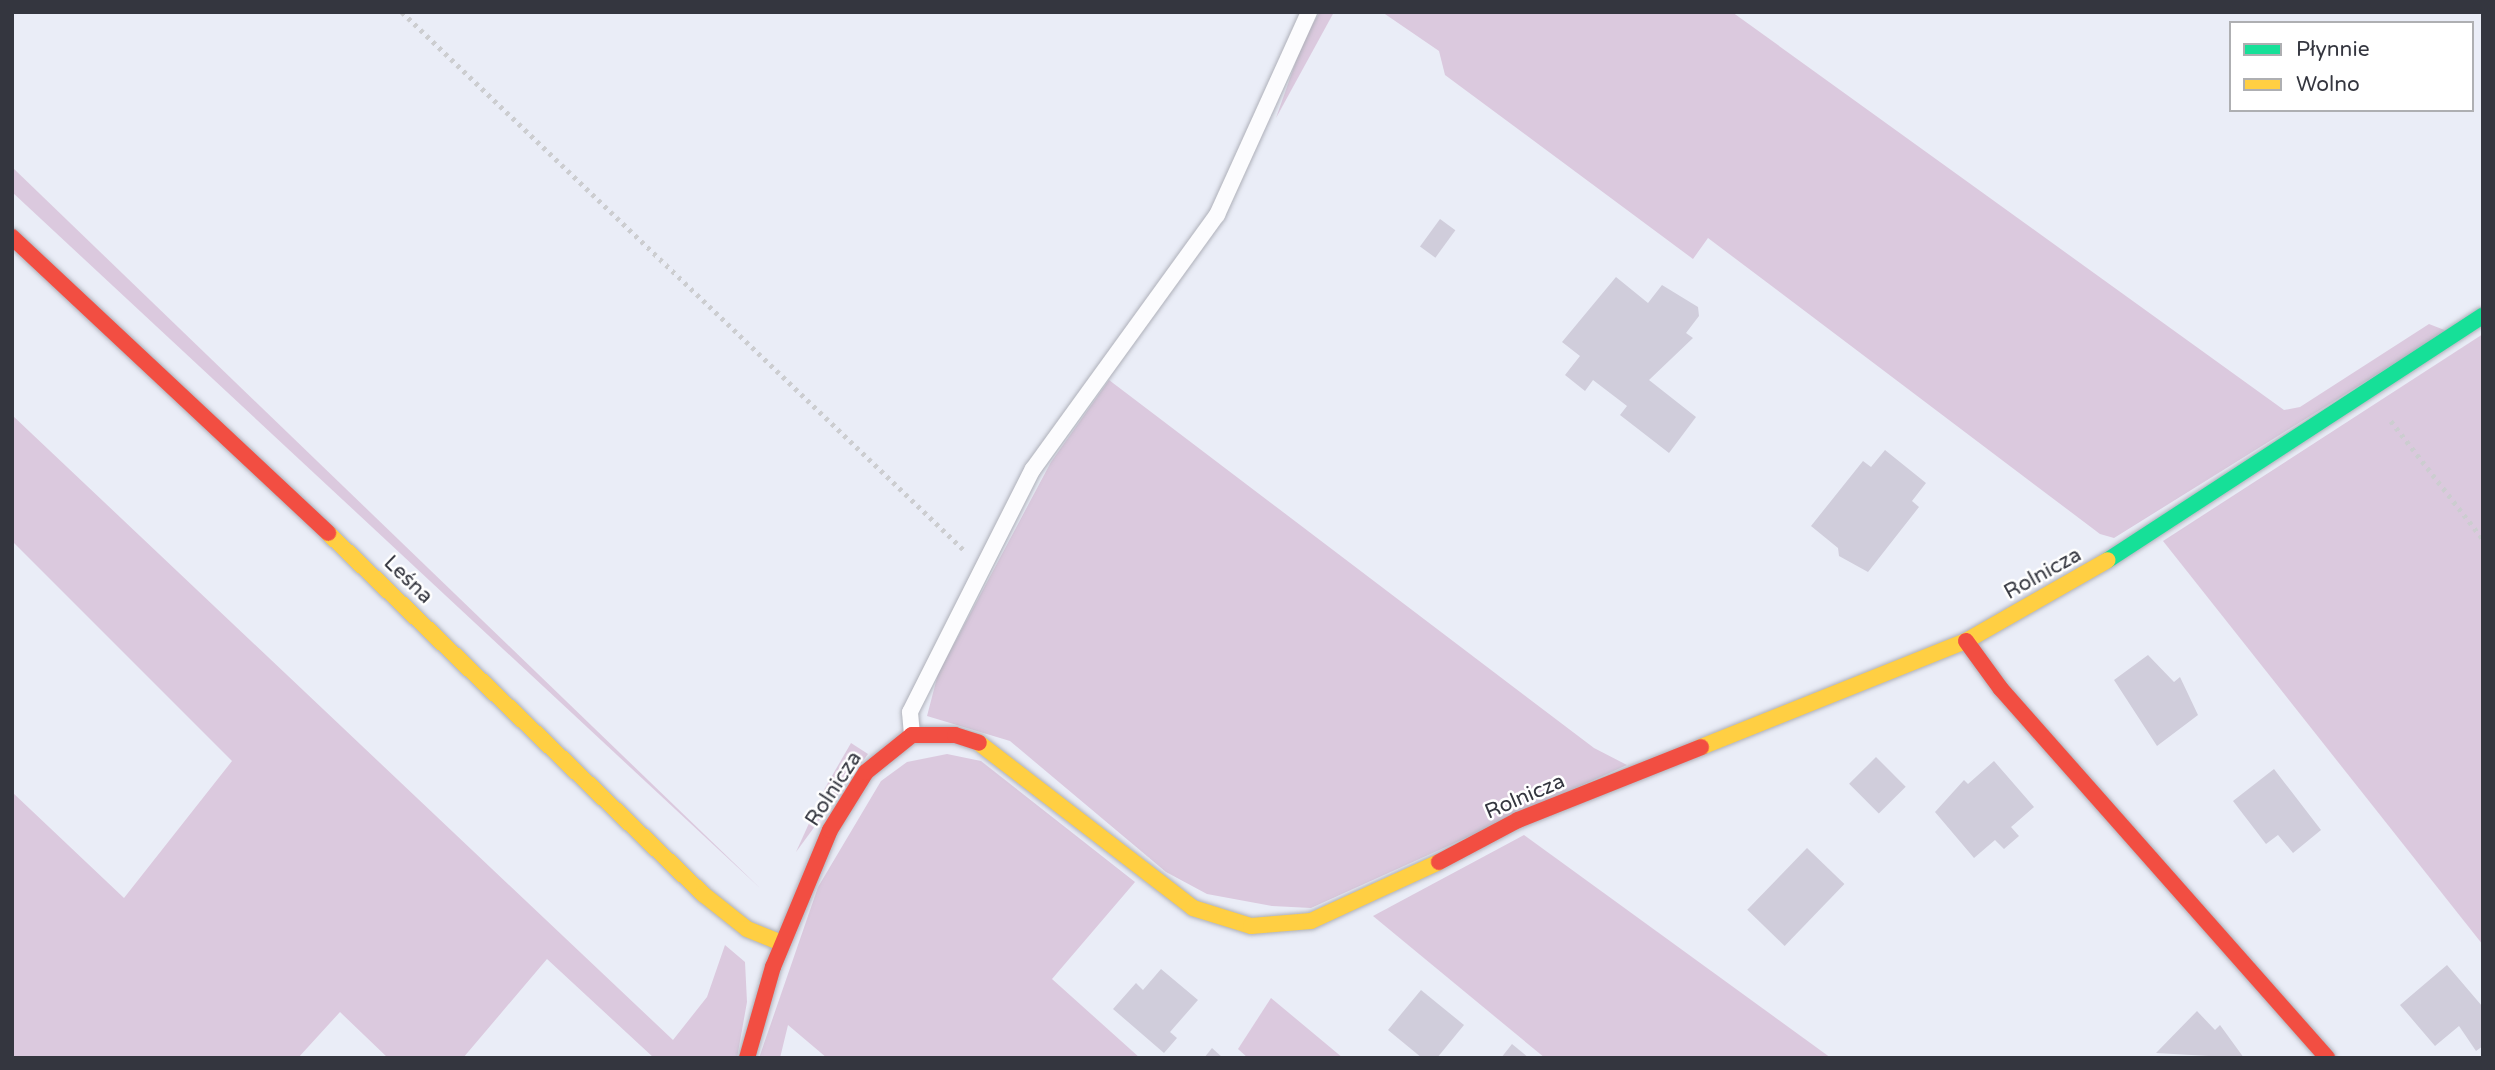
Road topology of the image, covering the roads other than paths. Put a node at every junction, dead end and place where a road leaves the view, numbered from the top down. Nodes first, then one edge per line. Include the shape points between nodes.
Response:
1 (1309, 12) edge
2 (12, 237) edge
3 (2483, 316) edge
4 (1966, 641) junction
5 (912, 735) junction
6 (782, 943) junction
7 (747, 1058) edge
8 (2327, 1058) edge

1 - 5 lane via 1217,215 1061,424 910,712
2 - 6 street, Leśna via 95,308 703,894 747,929
3 - 4 street, Rolnicza via 2101,565
4 - 5 street, Rolnicza via 1518,820 1359,904 1291,924 1251,926 1193,908 979,743 942,733
4 - 8 street via 2001,689
5 - 6 street, Rolnicza via 866,772 837,818
6 - 7 street, Rolnicza

